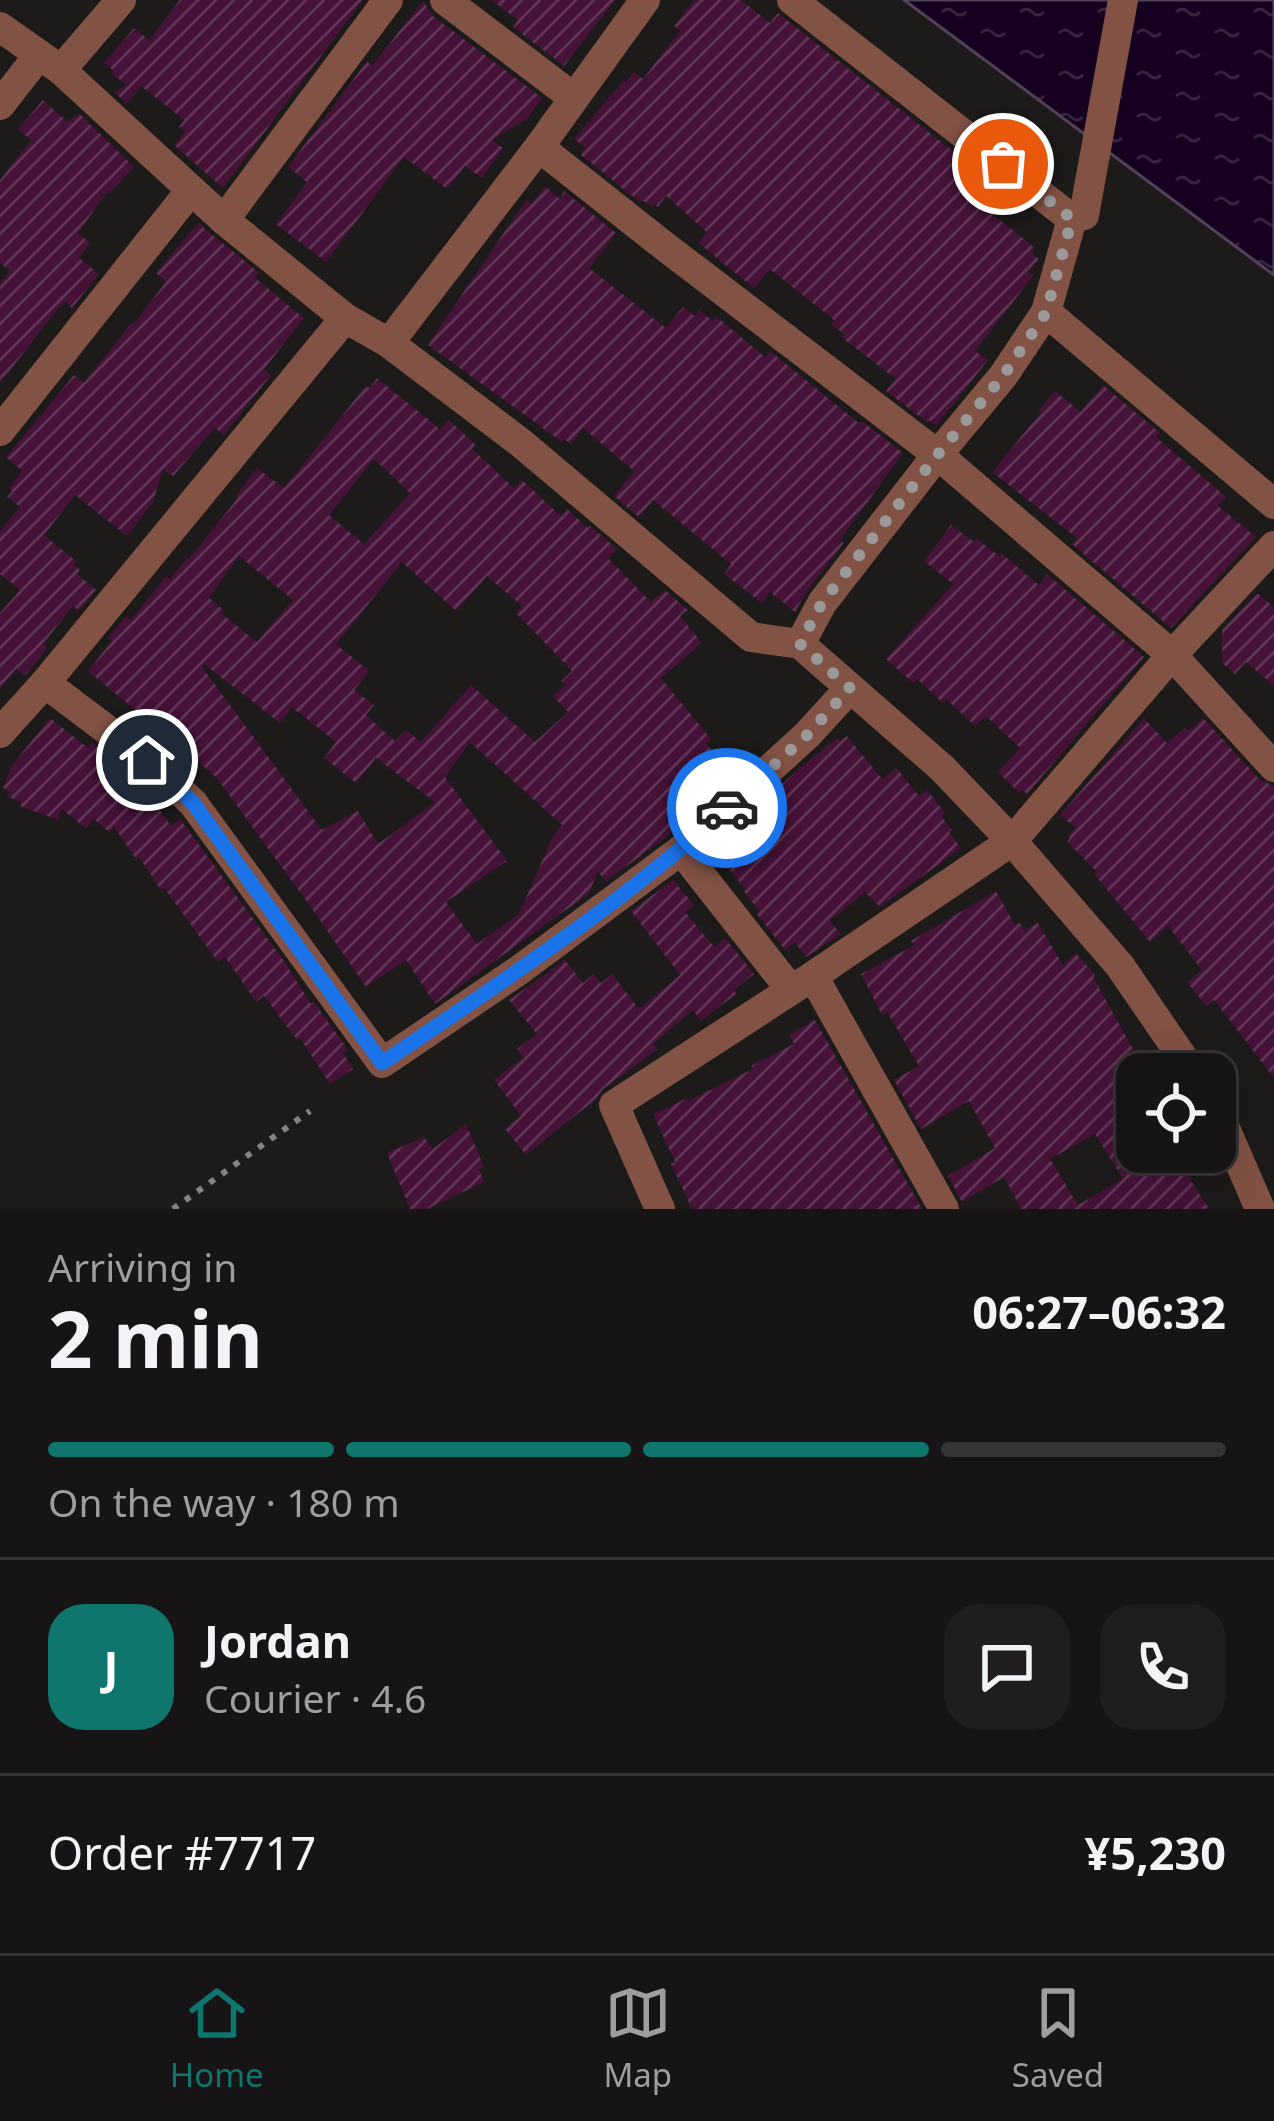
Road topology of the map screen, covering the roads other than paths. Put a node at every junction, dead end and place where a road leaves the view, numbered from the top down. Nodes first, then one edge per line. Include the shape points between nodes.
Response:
1 (121, 0) edge
2 (388, 0) edge
3 (445, 0) edge
4 (644, 0) edge
5 (792, 0) edge
6 (1123, 0) edge
7 (0, 27) edge
8 (50, 63) junction
9 (574, 98) junction
10 (0, 105) edge
11 (539, 147) junction
12 (191, 190) junction
13 (1078, 217) junction
14 (224, 220) junction
15 (1046, 313) junction
16 (345, 318) junction
17 (389, 343) junction
18 (0, 430) edge
19 (938, 455) junction
20 (1274, 504) edge
21 (1274, 547) edge
22 (800, 644) junction
23 (1172, 655) junction
24 (45, 683) junction
25 (850, 688) junction
26 (0, 733) edge
27 (1274, 767) edge
28 (1012, 841) junction
29 (681, 850) junction
30 (802, 983) junction
31 (1180, 1053) edge
32 (1236, 1154) edge
33 (660, 1209) edge
34 (944, 1209) edge
35 (1260, 1209) edge

1 - 8 street
2 - 14 street
3 - 9 street
4 - 9 street
5 - 13 street
6 - 13 street
7 - 8 street
8 - 10 street
8 - 12 street
9 - 11 street
11 - 17 street
11 - 19 street
12 - 14 street
12 - 18 street
13 - 15 street
14 - 16 street
15 - 19 street
15 - 20 street
16 - 17 street
16 - 24 street
17 - 22 street via 751,637
19 - 22 street via 822,603
19 - 23 street
21 - 23 street
22 - 25 street
23 - 27 street
23 - 28 street
24 - 26 street
24 - 29 street via 193,803 382,1063
25 - 28 street
25 - 29 street
28 - 30 street
28 - 31 street via 1120,966
29 - 30 street
30 - 33 street via 614,1105
30 - 34 street
32 - 35 street

